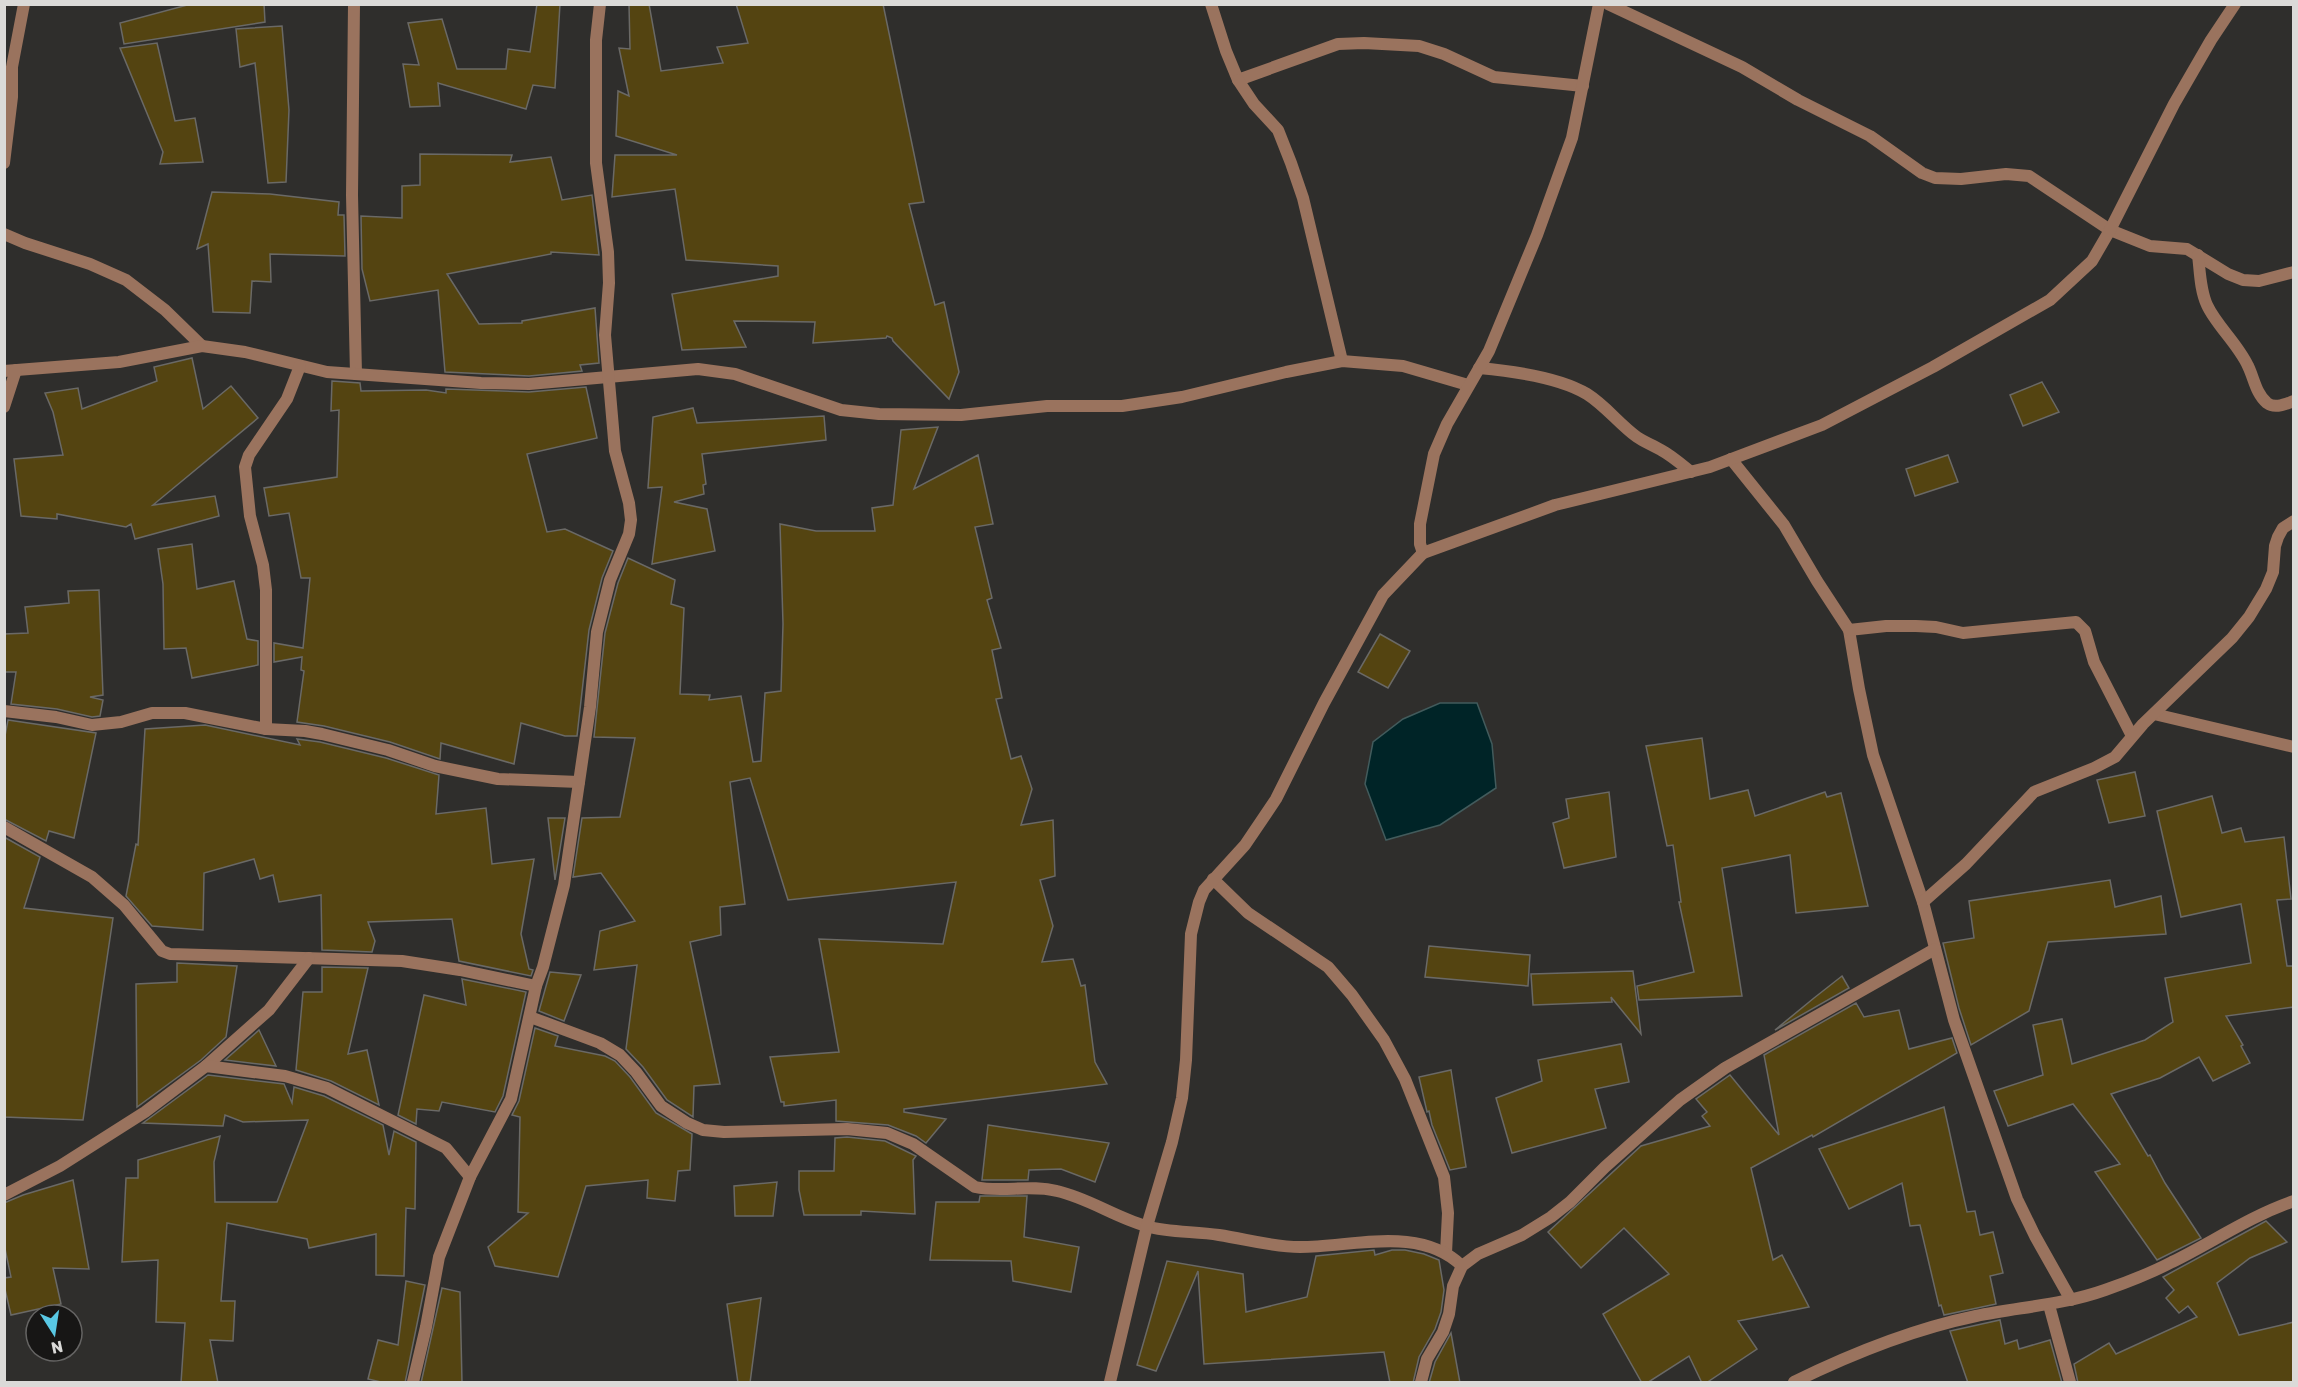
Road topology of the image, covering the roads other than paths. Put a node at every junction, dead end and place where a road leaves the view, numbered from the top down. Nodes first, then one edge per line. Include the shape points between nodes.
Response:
1 (24, 4) edge
2 (354, 4) edge
3 (600, 4) edge
4 (1211, 4) edge
5 (1599, 4) edge
6 (1608, 4) edge
7 (2235, 4) edge
8 (1238, 80) junction
9 (1583, 87) junction
10 (4, 162) edge
11 (2110, 230) junction
12 (4, 234) edge
13 (2198, 255) junction
14 (2294, 272) edge
15 (201, 346) junction
16 (1342, 361) junction
17 (300, 366) junction
18 (1479, 368) junction
19 (10, 370) edge
20 (356, 374) junction
21 (608, 378) junction
22 (1468, 385) junction
23 (2294, 401) edge
24 (4, 407) edge
25 (1731, 459) junction
26 (1691, 472) junction
27 (2294, 521) edge
28 (1424, 553) junction
29 (1849, 630) junction
30 (4, 711) edge
31 (2154, 714) junction
32 (266, 729) junction
33 (2132, 736) junction
34 (2294, 747) edge
35 (579, 782) junction
36 (4, 827) edge
37 (1213, 879) junction
38 (1923, 902) junction
39 (1935, 949) junction
40 (309, 958) junction
41 (536, 986) junction
42 (530, 1017) junction
43 (206, 1066) junction
44 (470, 1177) junction
45 (4, 1196) edge
46 (2294, 1201) edge
47 (1147, 1226) junction
48 (1446, 1253) junction
49 (1462, 1266) junction
50 (2071, 1300) junction
51 (2049, 1305) junction
52 (413, 1383) edge
53 (1110, 1383) edge
54 (1421, 1383) edge
55 (1794, 1383) edge
56 (2070, 1383) edge

1 - 10 street via 12,67
2 - 20 street via 352,195
3 - 21 street via 596,40 596,163 608,252
4 - 8 street
5 - 9 street
6 - 11 street via 1742,67 1870,136 1922,173 1942,179 2029,176
7 - 11 street via 2174,104
8 - 9 street via 1338,44 1364,43 1419,46 1494,77
8 - 16 street via 1278,130 1291,163
9 - 18 street via 1572,138 1541,225
11 - 13 street via 2150,246 2179,248
11 - 25 street via 2092,261 2074,280 2016,321 1822,425
12 - 15 street via 126,280 165,310
13 - 14 street via 2228,274 2253,282
13 - 23 street via 2208,307 2239,349 2257,389 2272,405
15 - 17 street
15 - 19 street via 119,362
16 - 21 street via 1174,399 1122,406 1047,406 961,415 841,410 716,370
16 - 22 street via 1403,366
17 - 20 street
17 - 32 street via 287,399 249,455 246,467 250,516 266,590
18 - 22 street
18 - 26 street via 1520,372 1586,393 1625,428
19 - 24 street
20 - 21 street via 529,384
21 - 35 street via 615,451 631,520 597,632
22 - 28 street via 1434,454 1420,524
25 - 26 street
25 - 29 street via 1784,525
26 - 28 street via 1555,506
27 - 31 street via 2278,537 2273,572 2249,617
28 - 37 street via 1383,595 1276,799 1245,845
29 - 33 street via 1916,626 1963,633 2076,622 2085,631 2094,662
29 - 38 street via 1873,755
30 - 32 street via 92,725 171,712
31 - 33 street
31 - 34 street
32 - 35 street via 322,734 498,780
33 - 38 street via 2109,760 2034,792 1966,864
35 - 41 street via 564,885
36 - 40 street via 92,877 124,905 162,951
37 - 47 street via 1199,902 1191,934 1184,1081 1172,1142
37 - 48 street via 1248,913 1328,967 1384,1040 1405,1079 1444,1177 1448,1213
38 - 39 street
39 - 49 street via 1725,1068 1680,1100 1551,1218
39 - 50 street via 1954,1020 2017,1199
40 - 41 street via 402,961
40 - 43 street via 269,1010
41 - 42 street
42 - 44 street via 511,1099
42 - 47 street via 600,1042 620,1055 661,1106 703,1130 846,1129 887,1133 913,1144 975,1187 1054,1190
43 - 44 street via 285,1076 327,1088 446,1148
43 - 45 street via 145,1112
44 - 52 street via 439,1257
46 - 50 street via 2244,1222 2173,1262
47 - 48 street via 1287,1247 1404,1242
47 - 53 street
48 - 49 street
49 - 54 street via 1453,1286 1443,1332 1427,1359
50 - 51 street
51 - 55 street via 1983,1314 1934,1327 1830,1363
51 - 56 street

